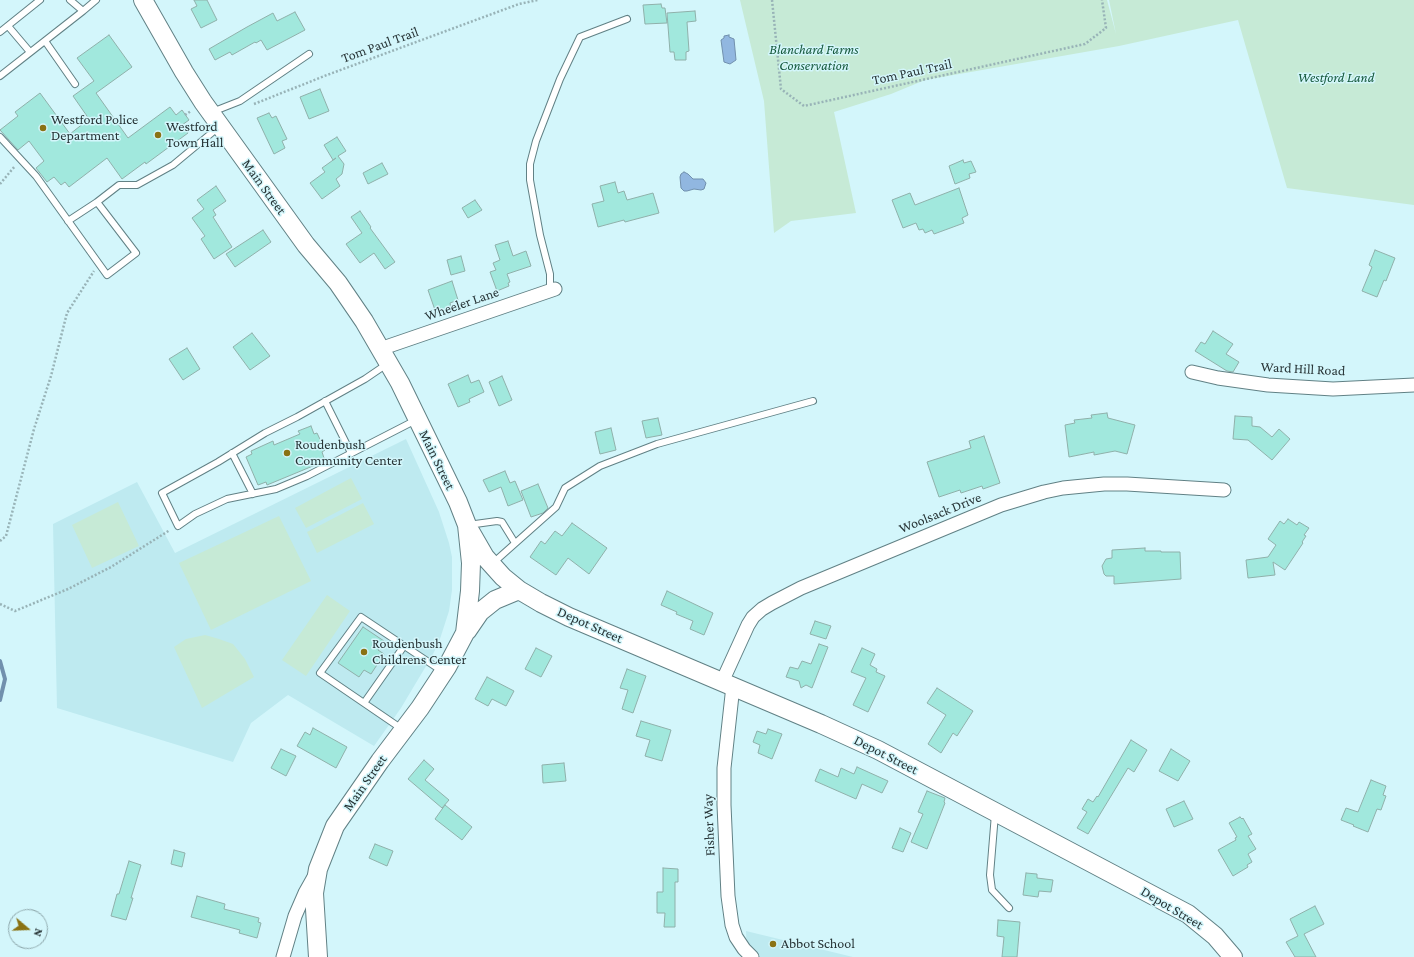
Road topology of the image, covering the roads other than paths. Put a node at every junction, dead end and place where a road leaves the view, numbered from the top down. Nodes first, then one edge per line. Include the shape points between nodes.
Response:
1 (40, 0) edge
2 (70, 0) edge
3 (96, 0) edge
4 (142, 2) edge
5 (83, 11) junction
6 (627, 19) dead end
7 (8, 26) junction
8 (0, 32) edge
9 (45, 41) junction
10 (30, 52) junction
11 (309, 54) dead end
12 (0, 76) edge
13 (75, 84) dead end
14 (215, 119) junction
15 (0, 137) edge
16 (98, 202) junction
17 (68, 221) junction
18 (552, 290) joint
19 (384, 356) junction
20 (1192, 372) dead end
21 (1414, 385) edge
22 (325, 401) junction
23 (813, 401) dead end
24 (417, 419) junction
25 (232, 453) junction
26 (351, 453) junction
27 (1224, 490) dead end
28 (253, 494) junction
29 (467, 525) junction
30 (514, 543) junction
31 (491, 564) junction
32 (518, 590) junction
33 (465, 633) junction
34 (404, 646) junction
35 (444, 672) junction
36 (727, 684) junction
37 (364, 703) junction
38 (403, 730) junction
39 (995, 812) junction
40 (318, 868) junction
41 (1009, 908) dead end
42 (282, 957) edge
43 (318, 957) edge
44 (752, 957) edge
45 (1233, 957) edge

1 - 7 lane
2 - 5 lane
3 - 5 lane
4 - 14 main road, Main Street
5 - 9 lane
6 - 18 lane via 580,36 536,141 530,164 530,180
7 - 8 lane
7 - 10 lane
9 - 10 lane
9 - 13 lane
10 - 12 lane
11 - 14 lane
14 - 16 lane via 172,165 137,184 119,185
14 - 19 main road, Main Street via 306,245 338,283
15 - 17 lane via 36,176
16 - 17 lane
16 - 17 lane via 136,253 107,275
18 - 19 street, Wheeler Lane
19 - 22 lane via 365,379
19 - 24 main road, Main Street
20 - 21 street, Ward Hill Road via 1268,385 1333,389
22 - 25 lane
22 - 26 lane
23 - 30 lane via 657,444 600,466 565,488 556,508
24 - 26 lane
24 - 29 main road, Main Street
25 - 28 lane
25 - 28 lane via 162,493 178,526 195,514 227,499
26 - 28 lane via 276,489
27 - 36 street, Woolsack Drive via 1104,484 1063,488 1001,505 801,588 762,609 751,621
29 - 30 lane via 502,522
29 - 31 main road, Depot Street
29 - 33 main road, Main Street via 471,563
30 - 31 lane
31 - 32 main road, Depot Street
32 - 33 main road via 496,600 480,612
32 - 36 main road, Depot Street via 569,617
33 - 35 main road, Main Street
34 - 35 lane
34 - 37 lane
34 - 37 lane via 361,617 320,673
35 - 38 main road, Main Street
36 - 39 main road, Depot Street via 858,741
36 - 44 street, Fisher Way via 724,805 728,896 736,936
37 - 38 lane
38 - 40 main road, Main Street via 336,826
39 - 41 lane via 990,875 992,890
39 - 45 main road, Depot Street via 1188,914 1215,936
40 - 42 street via 295,916
40 - 43 main road, Main Street via 314,893

